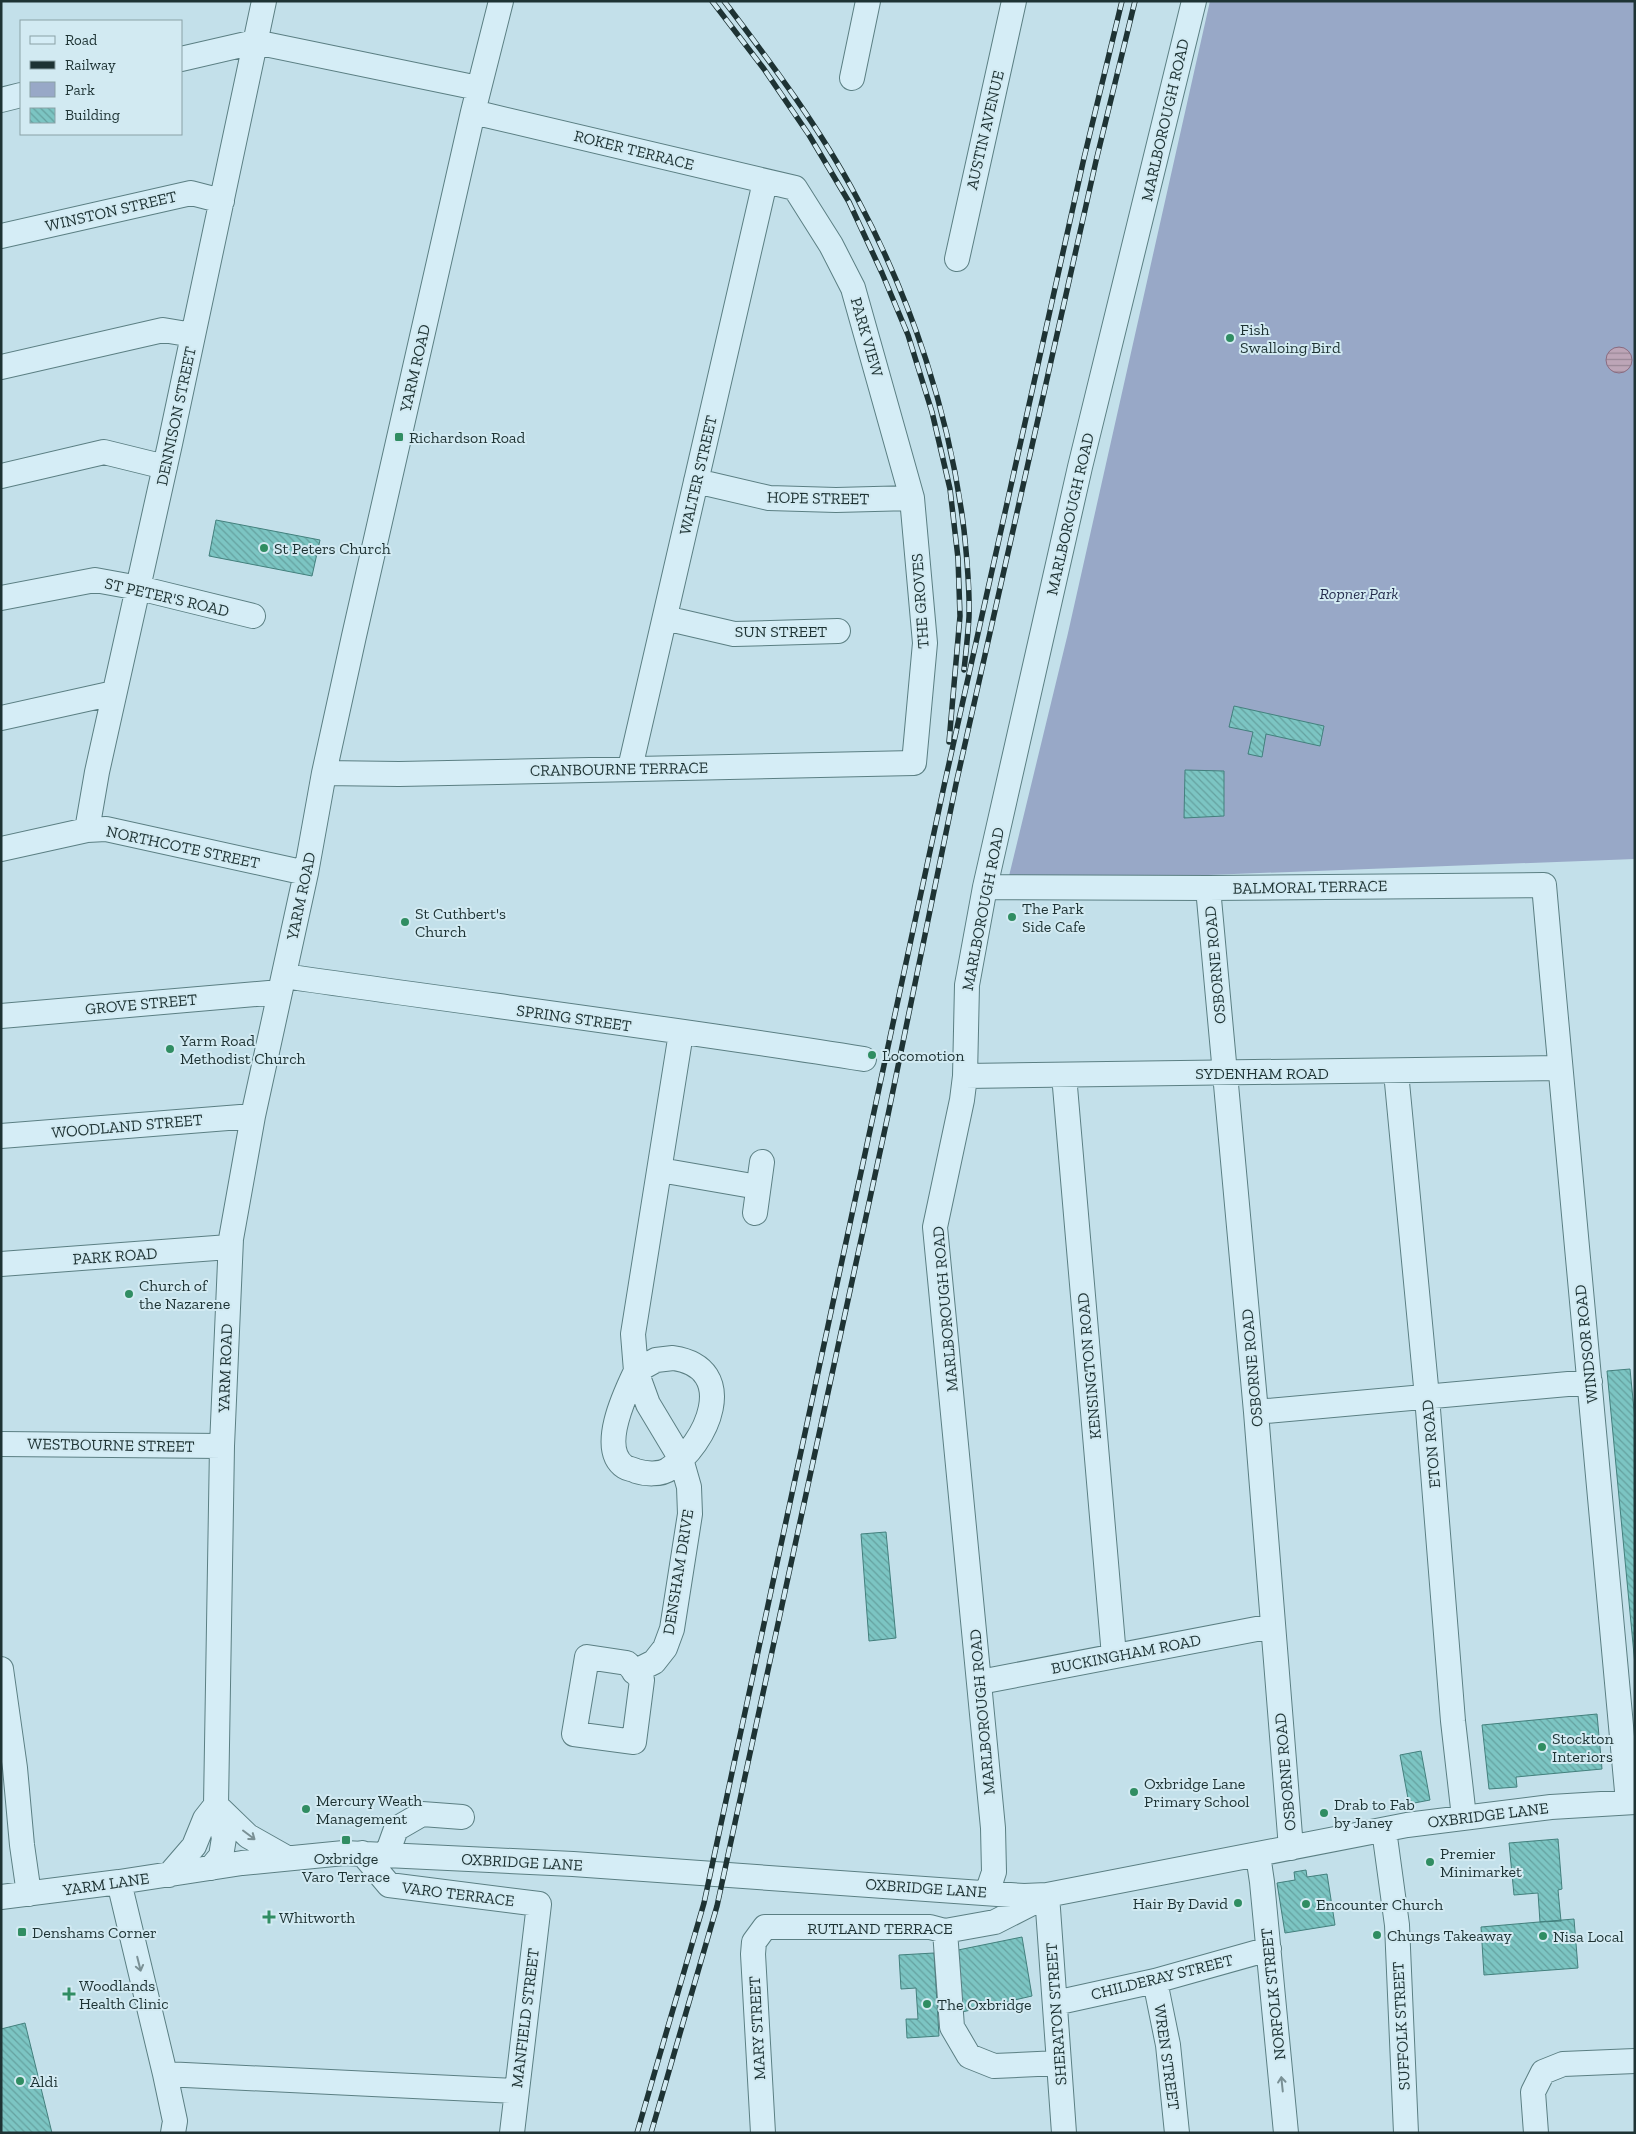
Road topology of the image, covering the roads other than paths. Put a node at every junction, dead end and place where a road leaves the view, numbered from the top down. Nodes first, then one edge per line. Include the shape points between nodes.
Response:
1 (264, 1) edge
2 (501, 1) edge
3 (868, 1) edge
4 (1014, 1) edge
5 (1194, 1) edge
6 (255, 42) junction
7 (182, 59) edge
8 (852, 78) dead end
9 (478, 88) junction
10 (20, 95) edge
11 (1, 100) edge
12 (473, 112) junction
13 (765, 182) junction
14 (795, 188) joint
15 (222, 200) junction
16 (2, 236) edge
17 (956, 259) dead end
18 (194, 335) junction
19 (1, 367) edge
20 (165, 467) junction
21 (1, 476) edge
22 (696, 482) junction
23 (912, 498) junction
24 (139, 588) junction
25 (12, 596) edge
26 (253, 616) dead end
27 (665, 618) junction
28 (838, 631) dead end
29 (114, 693) junction
30 (1, 718) edge
31 (914, 763) joint
32 (630, 768) junction
33 (324, 773) junction
34 (87, 830) junction
35 (1, 849) edge
36 (306, 873) junction
37 (1544, 885) joint
38 (985, 887) junction
39 (1208, 888) junction
40 (282, 984) junction
41 (1, 1016) edge
42 (681, 1033) junction
43 (864, 1059) dead end
44 (1560, 1068) junction
45 (1396, 1072) junction
46 (1226, 1073) junction
47 (1064, 1075) junction
48 (965, 1076) junction
49 (253, 1116) junction
50 (1, 1136) edge
51 (762, 1162) dead end
52 (660, 1170) junction
53 (758, 1187) junction
54 (755, 1213) dead end
55 (229, 1247) junction
56 (1, 1264) edge
57 (636, 1371) junction
58 (1590, 1382) junction
59 (1427, 1396) junction
60 (1256, 1412) junction
61 (1, 1444) edge
62 (222, 1446) junction
63 (681, 1459) junction
64 (1272, 1626) junction
65 (1114, 1656) junction
66 (1, 1669) edge
67 (634, 1672) dead end
68 (980, 1682) junction
69 (1631, 1802) edge
70 (216, 1805) junction
71 (1464, 1817) junction
72 (462, 1818) dead end
73 (1384, 1830) junction
74 (1291, 1848) junction
75 (362, 1853) junction
76 (387, 1854) junction
77 (1258, 1855) junction
78 (287, 1858) junction
79 (211, 1868) junction
80 (169, 1875) junction
81 (119, 1882) junction
82 (987, 1893) junction
83 (29, 1894) junction
84 (1047, 1895) junction
85 (1, 1897) edge
86 (539, 1904) joint
87 (765, 1927) joint
88 (946, 1931) junction
89 (1269, 1949) junction
90 (1156, 1981) junction
91 (1055, 2003) junction
92 (1635, 2061) edge
93 (1059, 2063) junction
94 (165, 2074) junction
95 (516, 2091) junction
96 (173, 2133) edge
97 (512, 2133) edge
98 (763, 2133) edge
99 (1064, 2133) edge
100 (1177, 2133) edge
101 (1286, 2133) edge
102 (1406, 2133) edge
103 (1536, 2133) edge

1 - 6 street, DENNISON STREET
2 - 9 street, YARM ROAD
3 - 8 street
4 - 17 street, AUSTIN AVENUE
5 - 38 street, MARLBOROUGH ROAD via 1080,468
6 - 7 street
6 - 9 street
6 - 15 street, DENNISON STREET
9 - 12 street, YARM ROAD
10 - 11 street
12 - 13 street, ROKER TERRACE
12 - 33 street, YARM ROAD
13 - 14 street, ROKER TERRACE
13 - 22 street, WALTER STREET
14 - 23 street, PARK VIEW via 831,245 853,288
15 - 16 street, WINSTON STREET via 191,193
15 - 18 street, DENNISON STREET
18 - 19 street via 163,330
18 - 20 street, DENNISON STREET
20 - 21 street via 104,452
20 - 24 street, DENNISON STREET
22 - 23 street, HOPE STREET via 769,498
22 - 27 street, WALTER STREET
23 - 31 street, THE GROVES via 925,643
24 - 25 street, ST PETER'S ROAD via 95,580
24 - 26 street, ST PETER'S ROAD
24 - 29 street, DENNISON STREET
27 - 28 street, SUN STREET via 734,634
27 - 32 street, WALTER STREET
29 - 30 street
29 - 34 street, DENNISON STREET
31 - 32 street, CRANBOURNE TERRACE
32 - 33 street, CRANBOURNE TERRACE
33 - 36 street, YARM ROAD
34 - 35 street, NORTHCOTE STREET
34 - 36 street, NORTHCOTE STREET via 106,829
36 - 40 street, YARM ROAD
37 - 39 street, BALMORAL TERRACE
37 - 44 street, WINDSOR ROAD
38 - 39 street, BALMORAL TERRACE
38 - 48 street, MARLBOROUGH ROAD via 967,985
39 - 46 street, OSBORNE ROAD
40 - 41 street, GROVE STREET
40 - 42 street, SPRING STREET
40 - 49 street, YARM ROAD
42 - 43 street, SPRING STREET
42 - 52 street, DENSHAM DRIVE
44 - 45 street, SYDENHAM ROAD
44 - 58 street, WINDSOR ROAD
45 - 46 street, SYDENHAM ROAD
45 - 59 street, ETON ROAD
46 - 47 street, SYDENHAM ROAD
46 - 60 street, OSBORNE ROAD
47 - 48 street, SYDENHAM ROAD
47 - 65 street, KENSINGTON ROAD
48 - 68 street, MARLBOROUGH ROAD via 935,1227
49 - 50 street, WOODLAND STREET
49 - 55 street, YARM ROAD
51 - 53 street
52 - 53 street
52 - 57 street, DENSHAM DRIVE via 633,1334
53 - 54 street
55 - 56 street, PARK ROAD
55 - 62 street, YARM ROAD
57 - 63 street, DENSHAM DRIVE via 648,1404
57 - 63 street via 617,1416 615,1452 624,1466 644,1473 668,1471
57 - 63 street via 656,1360 673,1358 688,1360 708,1376 712,1402 708,1417 696,1444
58 - 59 street
58 - 69 street, WINDSOR ROAD
59 - 60 street
59 - 71 street, ETON ROAD via 1453,1721
60 - 64 street, OSBORNE ROAD
61 - 62 street, WESTBOURNE STREET
62 - 70 street, YARM ROAD
63 - 67 street, DENSHAM DRIVE via 689,1487 690,1514 672,1629 665,1648 654,1662
64 - 65 street, BUCKINGHAM ROAD
64 - 74 street, OSBORNE ROAD
65 - 68 street, BUCKINGHAM ROAD
66 - 83 street via 16,1768
68 - 82 street, MARLBOROUGH ROAD via 993,1828 994,1872
69 - 71 street, OXBRIDGE LANE
70 -> 78 street via 248,1836
70 - 79 street, YARM ROAD via 224,1838 221,1856
70 - 80 street via 205,1819 194,1846
71 - 73 street, OXBRIDGE LANE
72 - 76 street via 422,1814 396,1829
73 - 74 street, OXBRIDGE LANE
73 - 102 street, SUFFOLK STREET via 1396,1925
74 - 77 street, OXBRIDGE LANE
75 - 76 street, OXBRIDGE LANE
75 - 78 street, OXBRIDGE LANE
75 - 86 street, VARO TERRACE via 388,1885
76 - 82 street, OXBRIDGE LANE
77 - 84 street, OXBRIDGE LANE
77 - 89 street, NORFOLK STREET
78 - 79 street, OXBRIDGE LANE
79 - 80 street, YARM LANE
80 - 81 street, YARM LANE
81 - 83 street, YARM LANE
81 -> 94 street
82 - 84 street, OXBRIDGE LANE
83 - 85 street, YARM LANE
84 - 88 street, RUTLAND TERRACE via 994,1922
84 - 91 street, SHERATON STREET
86 - 95 street, MANFIELD STREET
87 - 88 street, RUTLAND TERRACE via 930,1927
87 - 98 street, MARY STREET via 754,1942 753,1954
88 - 93 street via 952,2027 969,2056 994,2066
89 - 90 street, CHILDERAY STREET
101 -> 89 street, NORFOLK STREET
90 - 91 street, CHILDERAY STREET
90 - 100 street, WREN STREET via 1168,2045
91 - 93 street, SHERATON STREET
92 - 103 street via 1562,2064 1543,2072 1533,2092
93 - 99 street, SHERATON STREET
94 - 95 street
94 - 96 street via 175,2121
95 - 97 street, MANFIELD STREET

